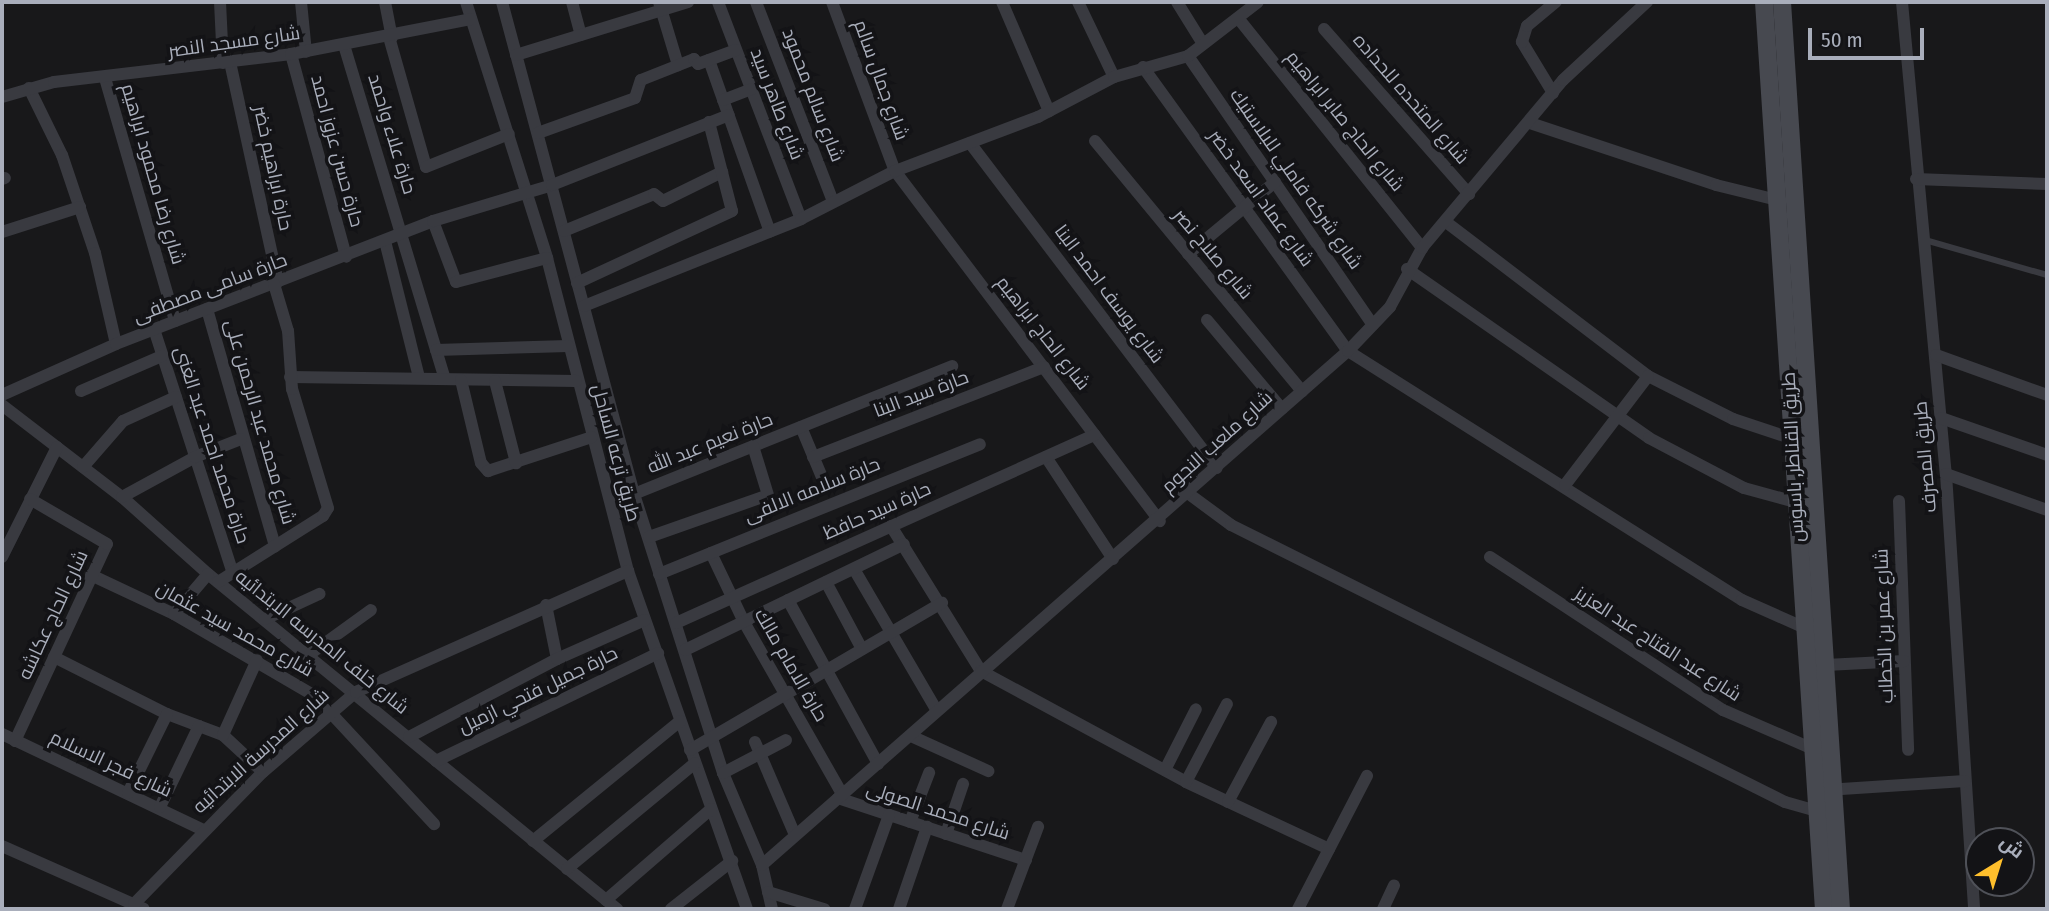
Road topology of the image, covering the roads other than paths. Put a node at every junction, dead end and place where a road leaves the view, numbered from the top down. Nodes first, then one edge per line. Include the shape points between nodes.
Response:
1 (220, 2) edge
2 (301, 2) edge
3 (384, 2) edge
4 (466, 2) edge
5 (502, 2) edge
6 (572, 2) edge
7 (688, 2) edge
8 (718, 2) edge
9 (756, 2) edge
10 (832, 2) edge
11 (1002, 2) edge
12 (1078, 2) edge
13 (1177, 2) edge
14 (1258, 2) edge
15 (1556, 2) edge
16 (1765, 2) edge
17 (1782, 2) edge
18 (1902, 2) edge
19 (1642, 3) edge
20 (660, 6) edge
21 (1240, 10) edge
22 (471, 19) junction
23 (1324, 29) dead end
24 (581, 35) junction
25 (390, 37) junction
26 (1203, 44) junction
27 (344, 45) junction
28 (736, 50) junction
29 (306, 52) junction
30 (291, 54) junction
31 (516, 55) junction
32 (1188, 56) junction
33 (709, 60) junction
34 (227, 63) junction
35 (678, 65) junction
36 (1143, 67) junction
37 (1114, 77) junction
38 (105, 78) junction
39 (29, 88) junction
40 (751, 89) junction
41 (1553, 93) junction
42 (2, 97) edge
43 (723, 100) junction
44 (1049, 111) junction
45 (729, 115) junction
46 (709, 122) junction
47 (1530, 123) junction
48 (538, 133) junction
49 (509, 134) junction
50 (1094, 141) dead end
51 (970, 143) junction
52 (895, 171) junction
53 (722, 172) junction
54 (1916, 178) junction
55 (1275, 182) junction
56 (2047, 184) edge
57 (552, 185) junction
58 (524, 191) junction
59 (1469, 194) junction
60 (1777, 200) junction
61 (833, 202) junction
62 (80, 207) junction
63 (1244, 207) junction
64 (801, 219) junction
65 (433, 221) junction
66 (1446, 222) junction
67 (564, 230) junction
68 (2, 232) edge
69 (770, 232) junction
70 (403, 234) junction
71 (1925, 240) junction
72 (385, 241) junction
73 (1422, 248) junction
74 (1188, 254) junction
75 (346, 257) junction
76 (547, 258) junction
77 (1407, 269) junction
78 (2047, 275) edge
79 (276, 283) junction
80 (577, 283) junction
81 (584, 306) junction
82 (207, 309) junction
83 (1207, 320) dead end
84 (176, 321) junction
85 (1373, 325) junction
86 (154, 329) junction
87 (116, 344) junction
88 (568, 346) junction
89 (436, 350) junction
90 (1348, 351) junction
91 (1936, 355) junction
92 (162, 356) junction
93 (952, 366) dead end
94 (1044, 367) junction
95 (1648, 376) junction
96 (290, 377) junction
97 (419, 377) junction
98 (445, 379) junction
99 (461, 380) junction
100 (495, 381) junction
101 (576, 381) junction
102 (81, 391) dead end
103 (1302, 391) junction
104 (2, 395) edge
105 (2047, 395) edge
106 (176, 397) junction
107 (2, 405) edge
108 (1282, 409) junction
109 (1617, 416) junction
110 (1941, 418) junction
111 (801, 427) junction
112 (1095, 435) junction
113 (592, 437) junction
114 (241, 439) junction
115 (1796, 440) junction
116 (980, 444) dead end
117 (753, 446) junction
118 (57, 447) junction
119 (2047, 455) edge
120 (195, 457) junction
121 (813, 457) junction
122 (1045, 457) junction
123 (516, 463) junction
124 (83, 467) junction
125 (1217, 468) junction
126 (1947, 474) junction
127 (824, 482) dead end
128 (1565, 485) junction
129 (634, 494) junction
130 (1189, 494) junction
131 (122, 497) junction
132 (30, 499) junction
133 (1899, 501) dead end
134 (1799, 503) junction
135 (2047, 510) edge
136 (1160, 521) junction
137 (891, 526) junction
138 (649, 537) junction
139 (904, 544) junction
140 (275, 546) junction
141 (711, 553) junction
142 (2, 557) edge
143 (1490, 557) dead end
144 (1113, 559) junction
145 (854, 569) junction
146 (628, 571) junction
147 (233, 573) junction
148 (659, 574) junction
149 (91, 575) junction
150 (213, 578) junction
151 (826, 582) junction
152 (319, 594) dead end
153 (732, 597) junction
154 (788, 600) junction
155 (942, 603) junction
156 (546, 605) junction
157 (371, 610) dead end
158 (174, 614) junction
159 (265, 619) junction
160 (645, 620) junction
161 (744, 622) junction
162 (676, 623) junction
163 (1805, 628) junction
164 (891, 632) junction
165 (862, 649) junction
166 (685, 650) junction
167 (658, 653) junction
168 (310, 654) junction
169 (54, 657) junction
170 (557, 659) junction
171 (257, 660) junction
172 (1904, 661) junction
173 (1826, 665) junction
174 (981, 671) junction
175 (824, 672) junction
176 (356, 692) junction
177 (785, 694) junction
178 (1227, 704) dead end
179 (1196, 709) dead end
180 (937, 711) junction
181 (167, 714) junction
182 (330, 714) junction
183 (680, 721) junction
184 (1270, 722) dead end
185 (199, 726) junction
186 (2, 734) edge
187 (223, 735) junction
188 (911, 736) junction
189 (409, 737) junction
190 (712, 737) junction
191 (786, 740) dead end
192 (15, 741) junction
193 (758, 748) junction
194 (1813, 749) junction
195 (690, 750) junction
196 (1908, 750) dead end
197 (436, 761) junction
198 (695, 763) junction
199 (877, 764) junction
200 (1165, 770) junction
201 (988, 771) dead end
202 (263, 772) junction
203 (723, 773) junction
204 (929, 773) dead end
205 (1367, 776) dead end
206 (1965, 781) junction
207 (1186, 782) junction
208 (963, 784) dead end
209 (1824, 790) junction
210 (128, 793) junction
211 (840, 796) junction
212 (1228, 802) junction
213 (160, 807) junction
214 (711, 809) junction
215 (1817, 811) junction
216 (889, 815) junction
217 (910, 822) junction
218 (434, 824) dead end
219 (927, 827) junction
220 (1038, 827) dead end
221 (203, 830) junction
222 (946, 834) junction
223 (795, 835) junction
224 (533, 841) junction
225 (2, 846) edge
226 (1329, 849) junction
227 (1026, 860) junction
228 (732, 861) junction
229 (762, 865) junction
230 (567, 869) junction
231 (1394, 885) dead end
232 (768, 892) junction
233 (606, 900) junction
234 (139, 907) edge
235 (617, 909) edge
236 (671, 909) edge
237 (747, 909) edge
238 (772, 909) edge
239 (824, 909) edge
240 (855, 909) edge
241 (899, 909) edge
242 (1007, 909) edge
243 (1298, 909) edge
244 (1383, 909) edge
245 (1824, 909) edge
246 (1842, 909) edge
247 (1973, 909) edge

1 - 34 street, حارة ابراهيم خضر
2 - 29 street
3 - 25 street
4 - 22 street, طريق ترعه الساحل
5 - 31 street, طريق ترعه الساحل
6 - 24 street
7 - 20 street
8 - 28 street, شارع طاهر سيد
9 - 61 street, شارع سالم محمود
10 - 52 street, شارع جمال سالم
11 - 44 street
12 - 37 street
13 - 26 street
14 - 21 street
15 - 41 street via 1527,26 1522,43
16 - 60 main road, طريق القناطر, باسوس
17 - 173 main road, طريق القناطر, باسوس
18 - 54 street, طريق المصرف
19 - 41 street, شارع ملعب النجوم
20 - 24 street
20 - 35 street
21 - 26 street
21 - 73 street, شارع الحاج صابر ابراهيم
22 - 25 street, شارع مسجد النصر
22 - 49 street, طريق ترعه الساحل
23 - 59 street, شارع المتحده للحداده
24 - 31 street
25 - 27 street, شارع مسجد النصر
25 - 49 street via 428,168
26 - 32 street
27 - 29 street, شارع مسجد النصر
27 - 70 street, حارة علاء واحمد
28 - 33 street
28 - 40 street, شارع طاهر سيد
29 - 30 street, شارع مسجد النصر
30 - 34 street, شارع مسجد النصر
30 - 75 street, حارة حسن عزوز احمد
31 - 48 street, طريق ترعه الساحل
32 - 36 street
32 - 55 street, شارع شركه فاملي للبلاستيك
33 - 35 street
33 - 43 street
34 - 38 street, شارع مسجد النصر
34 - 79 street, حارة ابراهيم خضر
35 - 48 street via 642,80 635,98
36 - 37 street
36 - 63 street, شارع عماد اسعد خضر
37 - 44 street
38 - 39 street, شارع مسجد النصر via 79,77
38 - 84 street, شارع رضا محمود ابراهيم
39 - 42 street, شارع مسجد النصر
39 - 62 street via 62,155
40 - 43 street
40 - 64 street, شارع طاهر سيد
41 - 47 street, شارع ملعب النجوم
43 - 45 street
44 - 51 street
45 - 46 street, حارة سامى مصطفى
45 - 69 street
46 - 53 street
46 - 57 street, حارة سامى مصطفى
47 - 59 street, شارع ملعب النجوم
47 - 60 street via 1716,185
48 - 57 street, طريق ترعه الساحل
49 - 58 street, طريق ترعه الساحل
50 - 74 street, شارع صلاح نصر
51 - 52 street
51 - 125 street, شارع يوسف احمد البنا
52 - 61 street
52 - 94 street, شارع الحاج ابراهيم
53 - 67 street via 663,201 654,194
53 - 80 street via 732,211
54 - 56 street
54 - 71 street, طريق المصرف
55 - 63 street
55 - 85 street, شارع شركه فاملي للبلاستيك
57 - 58 street, حارة سامى مصطفى
57 - 67 street, طريق ترعه الساحل
58 - 65 street, حارة سامى مصطفى
58 - 76 street, طريق ترعه الساحل
59 - 66 street, شارع ملعب النجوم
60 - 115 main road, طريق القناطر, باسوس
61 - 64 street
62 - 68 street
62 - 87 street
63 - 74 street
63 - 90 street, شارع عماد اسعد خضر
64 - 69 street
65 - 70 street, حارة سامى مصطفى
65 - 76 street via 456,282
66 - 73 street, شارع ملعب النجوم
66 - 95 street
67 - 80 street, طريق ترعه الساحل
69 - 81 street
70 - 72 street, حارة سامى مصطفى
70 - 89 street, حارة علاء واحمد
71 - 78 lane
71 - 91 street, طريق المصرف
72 - 75 street, حارة سامى مصطفى
72 - 97 street
73 - 77 street, شارع ملعب النجوم
74 - 103 street, شارع صلاح نصر
75 - 79 street, حارة سامى مصطفى
76 - 88 street, طريق ترعه الساحل
77 - 85 street, شارع ملعب النجوم via 1390,307
77 - 109 street
79 - 82 street, حارة سامى مصطفى
79 - 96 street, حارة ابراهيم خضر via 288,331
80 - 81 street, طريق ترعه الساحل
81 - 129 street, طريق ترعه الساحل
82 - 84 street, حارة سامى مصطفى
82 - 114 street, شارع محمد عبد الرحمن على
83 - 108 street
84 - 86 street, حارة سامى مصطفى
85 - 90 street, شارع ملعب النجوم
86 - 87 street, حارة سامى مصطفى
86 - 92 street, حارة محمد احمد عبد الغنى
87 - 104 street, حارة سامى مصطفى
88 - 89 street
88 - 101 street, طريق ترعه الساحل
89 - 98 street, حارة علاء واحمد
90 - 103 street, شارع ملعب النجوم
90 - 128 street
91 - 105 street
91 - 110 street, طريق المصرف
92 - 102 street
92 - 106 street, حارة محمد احمد عبد الغنى
93 - 111 street, حارة نعيم عبد الله
94 - 112 street, شارع الحاج ابراهيم
94 - 121 street, حارة سيد البنا
95 - 109 street
95 - 115 street via 1733,419
96 - 97 street
96 - 140 street, حارة ابراهيم خضر via 328,508 320,519
97 - 98 street
98 - 99 street
99 - 100 street
99 - 123 street via 481,463 492,471
100 - 101 street
100 - 123 street
101 - 113 street, طريق ترعه الساحل
103 - 108 street, شارع ملعب النجوم
106 - 120 street, حارة محمد احمد عبد الغنى
106 - 124 street via 123,421
107 - 118 street, شارع خلف المدرسه الابتدائيه
108 - 125 street, شارع ملعب النجوم
109 - 128 street
109 - 134 street via 1682,457 1744,488
110 - 119 street
110 - 126 street, طريق المصرف
111 - 117 street, حارة نعيم عبد الله
111 - 121 street
112 - 122 street, حارة سيد حافظ
112 - 136 street, شارع الحاج ابراهيم
113 - 123 street
113 - 146 street, طريق ترعه الساحل
114 - 120 street
114 - 140 street, شارع محمد عبد الرحمن على
115 - 134 main road, طريق القناطر, باسوس
116 - 141 street, حارة سلامه الالفى
117 - 129 street, حارة نعيم عبد الله
117 - 138 street via 768,495
118 - 124 street, شارع خلف المدرسه الابتدائيه
118 - 132 street
120 - 131 street
120 - 147 street, حارة محمد احمد عبد الغنى
121 - 127 street
122 - 137 street, حارة سيد حافظ
122 - 144 street
124 - 131 street, شارع خلف المدرسه الابتدائيه
125 - 130 street, شارع ملعب النجوم
126 - 135 street
126 - 206 street, طريق المصرف
128 - 163 street via 1742,600
129 - 138 street, طريق ترعه الساحل
130 - 136 street, شارع ملعب النجوم
130 - 215 street via 1243,531 1786,802
131 - 150 street, شارع خلف المدرسه الابتدائيه
132 - 142 street
132 - 149 street, شارع الحاج عكاشه via 107,544
133 - 172 street, شارع عمر بن الخطاب
134 - 163 main road, طريق القناطر, باسوس
136 - 144 street, شارع ملعب النجوم
137 - 139 street
137 - 153 street, حارة سيد حافظ
138 - 148 street, طريق ترعه الساحل
139 - 145 street
139 - 155 street
140 - 147 street
141 - 148 street, حارة سلامه الالفى
141 - 153 street, حارة الامام مالك
143 - 194 street, شارع عبد الفتاح عبد العزيز via 1723,710
144 - 174 street, شارع ملعب النجوم
145 - 151 street
145 - 164 street
146 - 156 street, شارع المدرسة الابتدائيه
146 - 160 street, طريق ترعه الساحل
147 - 150 street
148 - 162 street, طريق ترعه الساحل
149 - 158 street, شارع محمد سيد عثمان
149 - 169 street, شارع الحاج عكاشه
150 - 158 street
150 - 159 street, شارع خلف المدرسه الابتدائيه
151 - 154 street
151 - 165 street
152 - 159 street
153 - 161 street, حارة الامام مالك
153 - 162 street, حارة سيد حافظ
154 - 161 street
154 - 175 street
155 - 164 street
155 - 174 street
156 - 170 street
156 - 176 street, شارع المدرسة الابتدائيه
157 - 168 street
158 - 171 street, شارع محمد سيد عثمان
159 - 168 street, شارع خلف المدرسه الابتدائيه
160 - 167 street, طريق ترعه الساحل
160 - 170 street
161 - 166 street
161 - 177 street, حارة الامام مالك
162 - 166 street, طريق ترعه الساحل
163 - 194 main road, طريق القناطر, باسوس
164 - 165 street
164 - 180 street
165 - 175 street
166 - 190 street, طريق ترعه الساحل
167 - 183 street, طريق ترعه الساحل
167 - 197 street, حارة جميل فتحي ازميل
168 - 176 street, شارع خلف المدرسه الابتدائيه
169 - 181 street
169 - 192 street, شارع الحاج عكاشه
170 - 189 street
171 - 182 street, شارع محمد سيد عثمان via 314,696
171 - 187 street
172 - 173 street
172 - 196 street, شارع عمر بن الخطاب
173 - 209 main road, طريق القناطر, باسوس
174 - 180 street, شارع ملعب النجوم
174 - 200 street
175 - 177 street
175 - 199 street
176 - 182 street, شارع المدرسة الابتدائيه
176 - 189 street, شارع خلف المدرسه الابتدائيه
177 - 190 street
177 - 211 street, حارة الامام مالك
178 - 207 street
179 - 200 street
180 - 188 street, شارع ملعب النجوم
181 - 185 street
181 - 210 street
182 - 202 street, شارع المدرسة الابتدائيه
182 - 218 street, شارع محمد سيد عثمان
183 - 195 street, طريق ترعه الساحل
183 - 224 street
184 - 212 street
185 - 187 street
185 - 213 street
186 - 192 street, شارع فجر الاسلام
187 - 202 street
188 - 199 street, شارع ملعب النجوم
188 - 201 street
189 - 197 street, شارع خلف المدرسه الابتدائيه
190 - 195 street
190 - 203 street, طريق ترعه الساحل
191 - 193 street
192 - 210 street, شارع فجر الاسلام
193 - 203 street
193 - 223 street
194 - 209 main road, طريق القناطر, باسوس
195 - 198 street, طريق ترعه الساحل
197 - 224 street, شارع خلف المدرسه الابتدائيه
198 - 214 street, طريق ترعه الساحل
198 - 230 street
199 - 211 street, شارع ملعب النجوم
200 - 207 street
202 - 221 street, شارع المدرسة الابتدائيه
203 - 229 street, طريق ترعه الساحل
204 - 217 street
205 - 226 street
206 - 209 street
206 - 247 street, طريق المصرف
207 - 212 street
208 - 222 street
209 - 215 main road, طريق القناطر, باسوس
209 - 246 main road, طريق القناطر, باسوس
210 - 213 street, شارع فجر الاسلام
211 - 216 street, شارع محمد الصولى
211 - 223 street, شارع ملعب النجوم
212 - 226 street
213 - 221 street, شارع فجر الاسلام
214 - 228 street, طريق ترعه الساحل
214 - 233 street
215 - 245 main road, طريق القناطر, باسوس
216 - 217 street, شارع محمد الصولى
216 - 240 street
217 - 219 street, شارع محمد الصولى
219 - 222 street, شارع محمد الصولى
219 - 241 street
220 - 227 street
221 - 234 street, شارع المدرسة الابتدائيه
222 - 227 street, شارع محمد الصولى
223 - 229 street, شارع ملعب النجوم
224 - 230 street, شارع خلف المدرسه الابتدائيه
225 - 234 street
226 - 243 street
227 - 242 street
228 - 236 street
228 - 237 street, طريق ترعه الساحل
229 - 232 street, طريق ترعه الساحل
230 - 233 street, شارع خلف المدرسه الابتدائيه
231 - 244 street
232 - 238 street, طريق ترعه الساحل
232 - 239 street
233 - 235 street, شارع خلف المدرسه الابتدائيه

